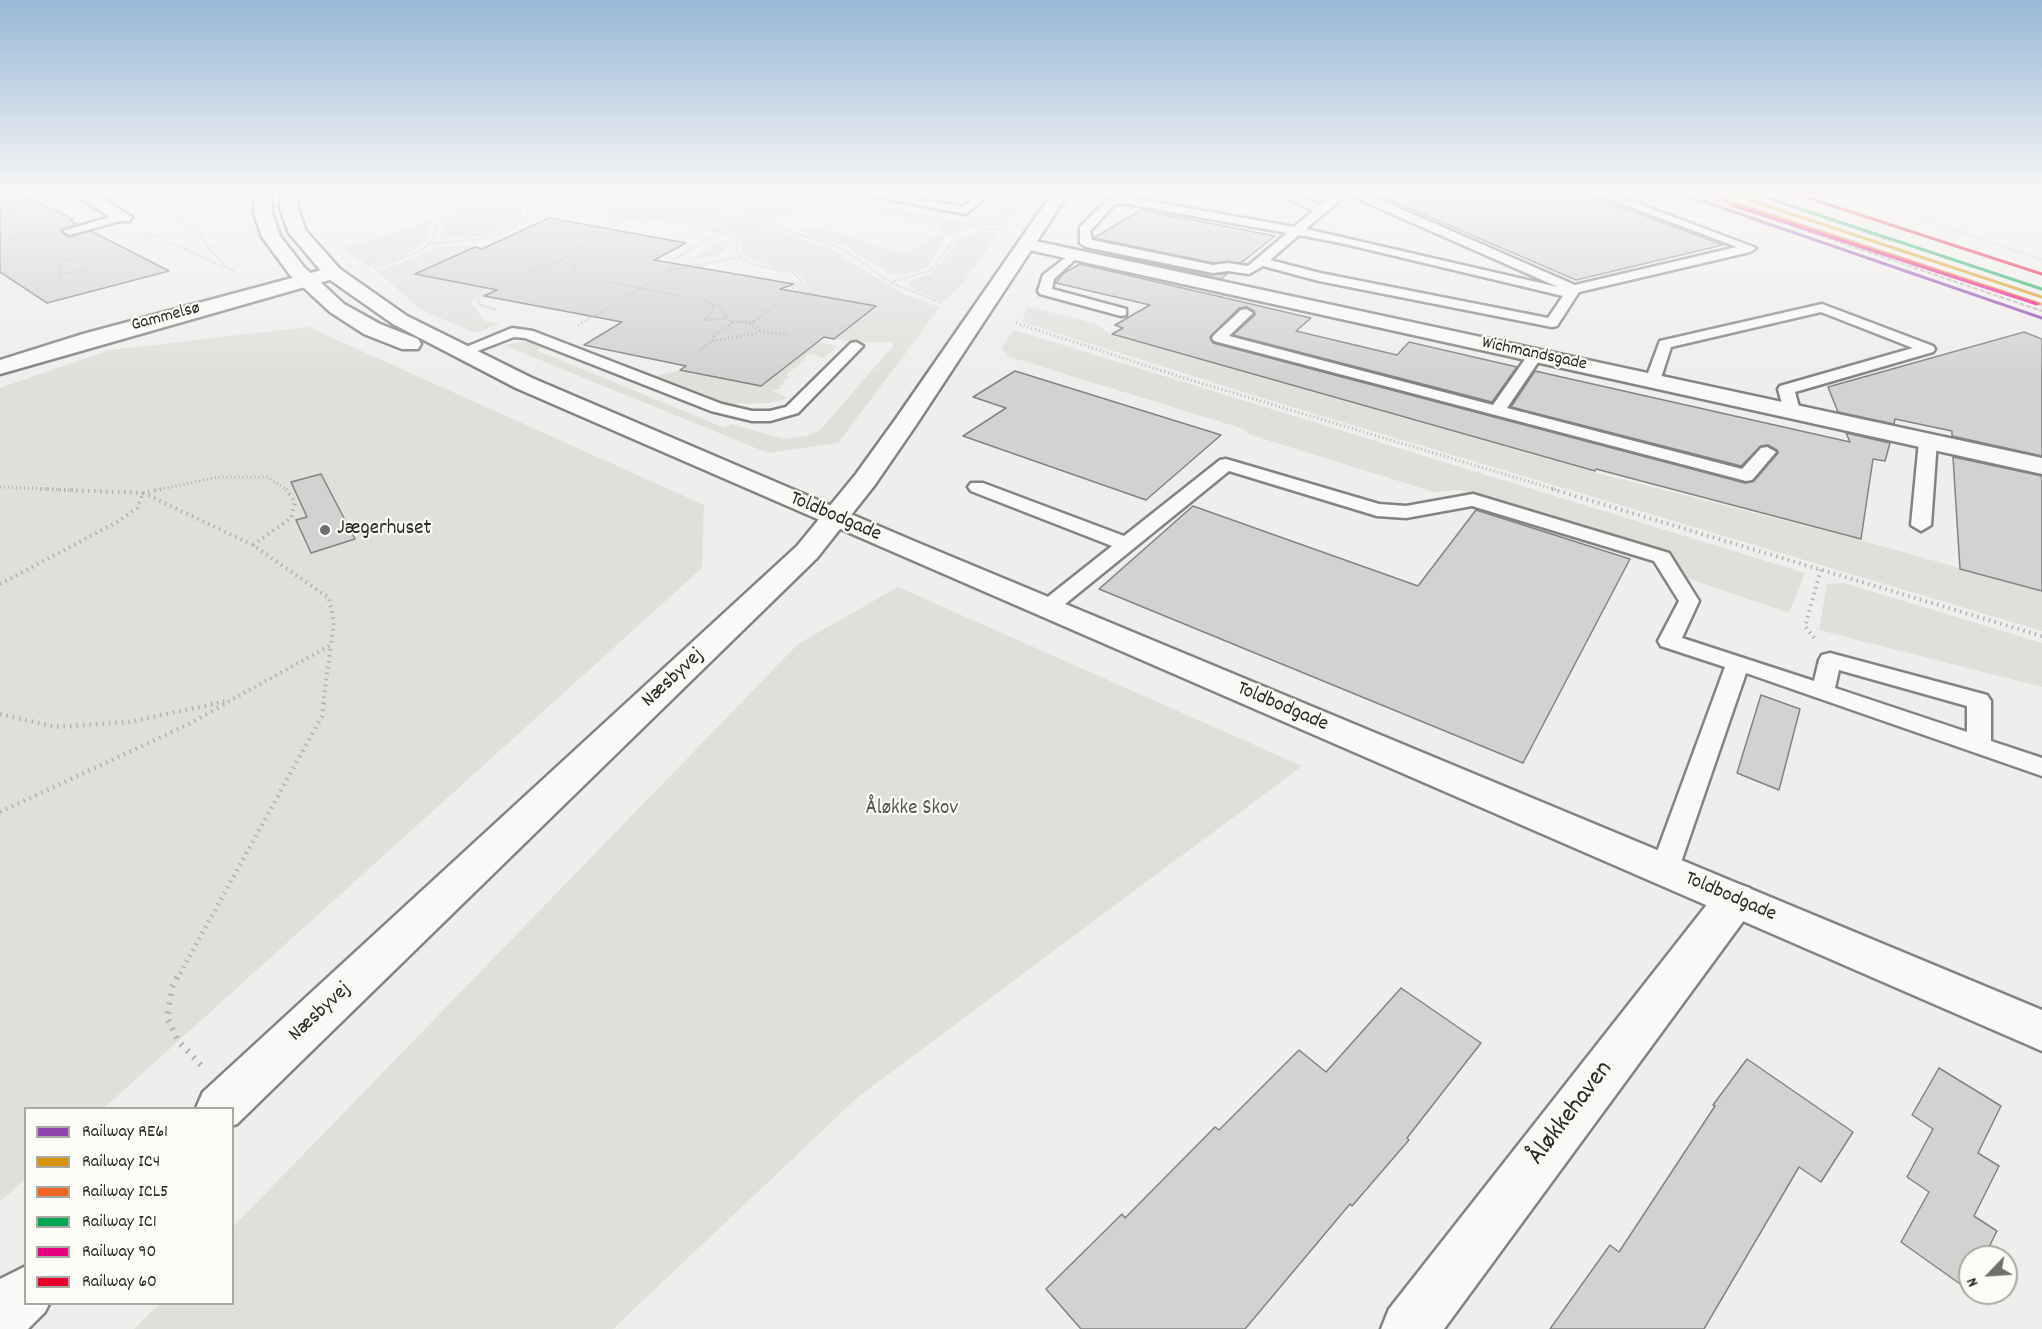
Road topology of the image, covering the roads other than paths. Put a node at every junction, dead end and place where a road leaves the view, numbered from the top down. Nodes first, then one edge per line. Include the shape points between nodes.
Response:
1 (284, 253) edge
2 (316, 253) edge
3 (1020, 253) edge
4 (1065, 253) edge
5 (1135, 253) edge
6 (1270, 253) edge
7 (1401, 253) edge
8 (1488, 253) edge
9 (1729, 253) edge
10 (1072, 256) junction
11 (1255, 266) junction
12 (332, 271) junction
13 (302, 275) junction
14 (1228, 287) junction
15 (1573, 291) junction
16 (1121, 312) dead end
17 (1246, 313) dead end
18 (856, 346) dead end
19 (462, 352) junction
20 (1535, 355) junction
21 (0, 359) edge
22 (0, 367) edge
23 (1653, 381) junction
24 (524, 383) junction
25 (1497, 411) junction
26 (1792, 411) junction
27 (1928, 441) junction
28 (1767, 452) dead end
29 (2042, 466) edge
30 (976, 487) dead end
31 (836, 518) junction
32 (1921, 525) dead end
33 (1126, 544) junction
34 (1047, 608) junction
35 (1738, 663) junction
36 (1823, 692) junction
37 (1979, 745) junction
38 (2042, 767) edge
39 (1664, 871) junction
40 (1735, 900) junction
41 (2042, 1031) edge
42 (226, 1103) edge
43 (24, 1295) edge
44 (0, 1317) edge
45 (1409, 1329) edge

1 - 13 street, Toldbodgade
2 - 12 street, Toldbodgade
3 - 31 street, Næsbyvej
4 - 10 street, Wichmandsgade
5 - 11 lane via 1213,269
6 - 11 lane
7 - 15 lane
8 - 15 lane
9 - 15 lane
10 - 14 street, Wichmandsgade
10 - 16 lane via 1048,278 1045,291
11 - 14 lane
11 - 15 lane via 1552,323
12 - 13 street, Gammelsø
12 - 19 street, Toldbodgade via 400,320
13 - 21 street, Gammelsø via 126,318
13 - 22 street, Gammelsø
13 - 24 street, Toldbodgade via 337,308 372,329
14 - 20 street, Wichmandsgade
17 - 25 lane via 1219,338
18 - 19 lane via 792,410 770,416 717,408 528,334 512,332
19 - 24 street, Toldbodgade
20 - 23 street, Wichmandsgade
20 - 25 lane
23 - 26 street, Wichmandsgade
23 - 26 lane via 1665,344 1822,308 1928,349 1786,389
24 - 31 street, Toldbodgade
25 - 28 lane via 1746,476
26 - 27 street, Wichmandsgade
27 - 29 street, Wichmandsgade
27 - 32 lane
30 - 33 lane
31 - 34 street, Toldbodgade
31 - 42 street, Næsbyvej via 745,612
33 - 34 lane
33 - 35 lane via 1226,464 1377,510 1406,512 1473,500 1662,556 1689,601 1669,641
34 - 39 street, Toldbodgade
35 - 36 lane
35 - 39 lane
36 - 37 lane
36 - 37 lane via 1830,660 1979,701
37 - 38 lane
39 - 40 street, Toldbodgade
40 - 41 street, Toldbodgade
40 - 45 street, Åløkkehaven
43 - 44 street

